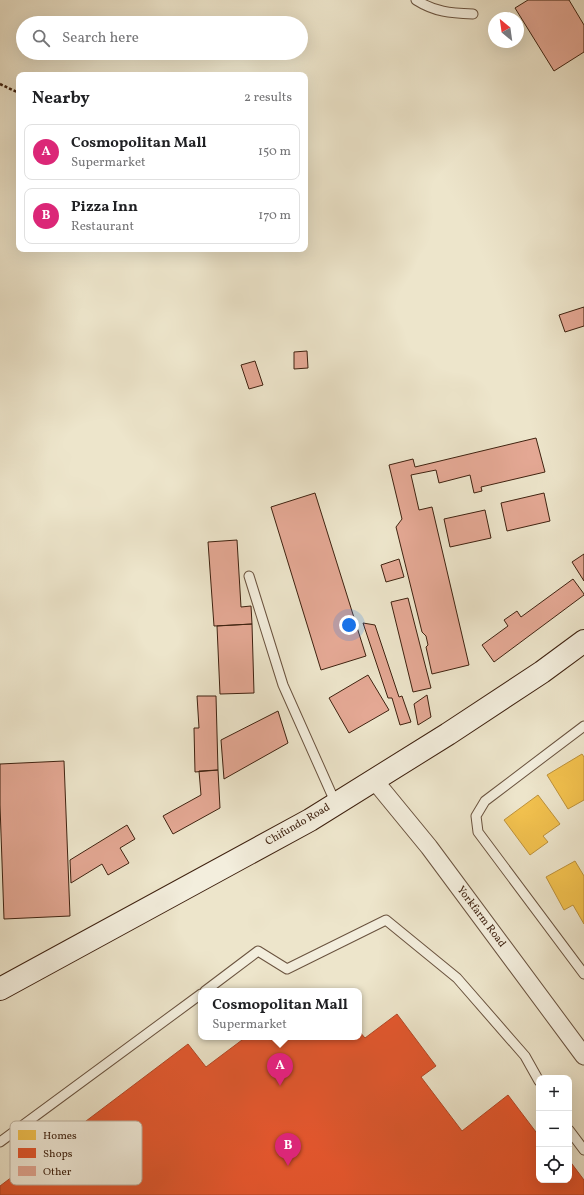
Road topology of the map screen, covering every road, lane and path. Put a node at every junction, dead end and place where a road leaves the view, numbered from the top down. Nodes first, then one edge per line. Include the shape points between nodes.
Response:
1 (416, 0) edge
2 (473, 14) dead end
3 (0, 84) edge
4 (16, 92) edge
5 (249, 576) dead end
6 (584, 641) edge
7 (584, 726) edge
8 (374, 780) junction
9 (336, 804) junction
10 (584, 974) edge
11 (208, 988) edge
12 (0, 989) edge
13 (198, 996) edge
14 (584, 1056) edge
15 (536, 1075) edge
16 (29, 1121) edge
17 (572, 1134) edge
18 (10, 1135) edge
19 (0, 1142) edge
20 (584, 1150) edge

1 - 2 lane via 445,13
3 - 4 path
5 - 9 lane via 283,685
6 - 8 street, Chifundo Road via 542,672
7 - 10 lane via 485,801 476,816 478,832
8 - 9 street, Chifundo Road
8 - 14 street, Yorkfarm Road via 429,847
9 - 12 street, Chifundo Road
11 - 15 lane via 258,951 287,969 386,920 457,978 525,1056
13 - 16 lane
17 - 20 lane
18 - 19 lane

